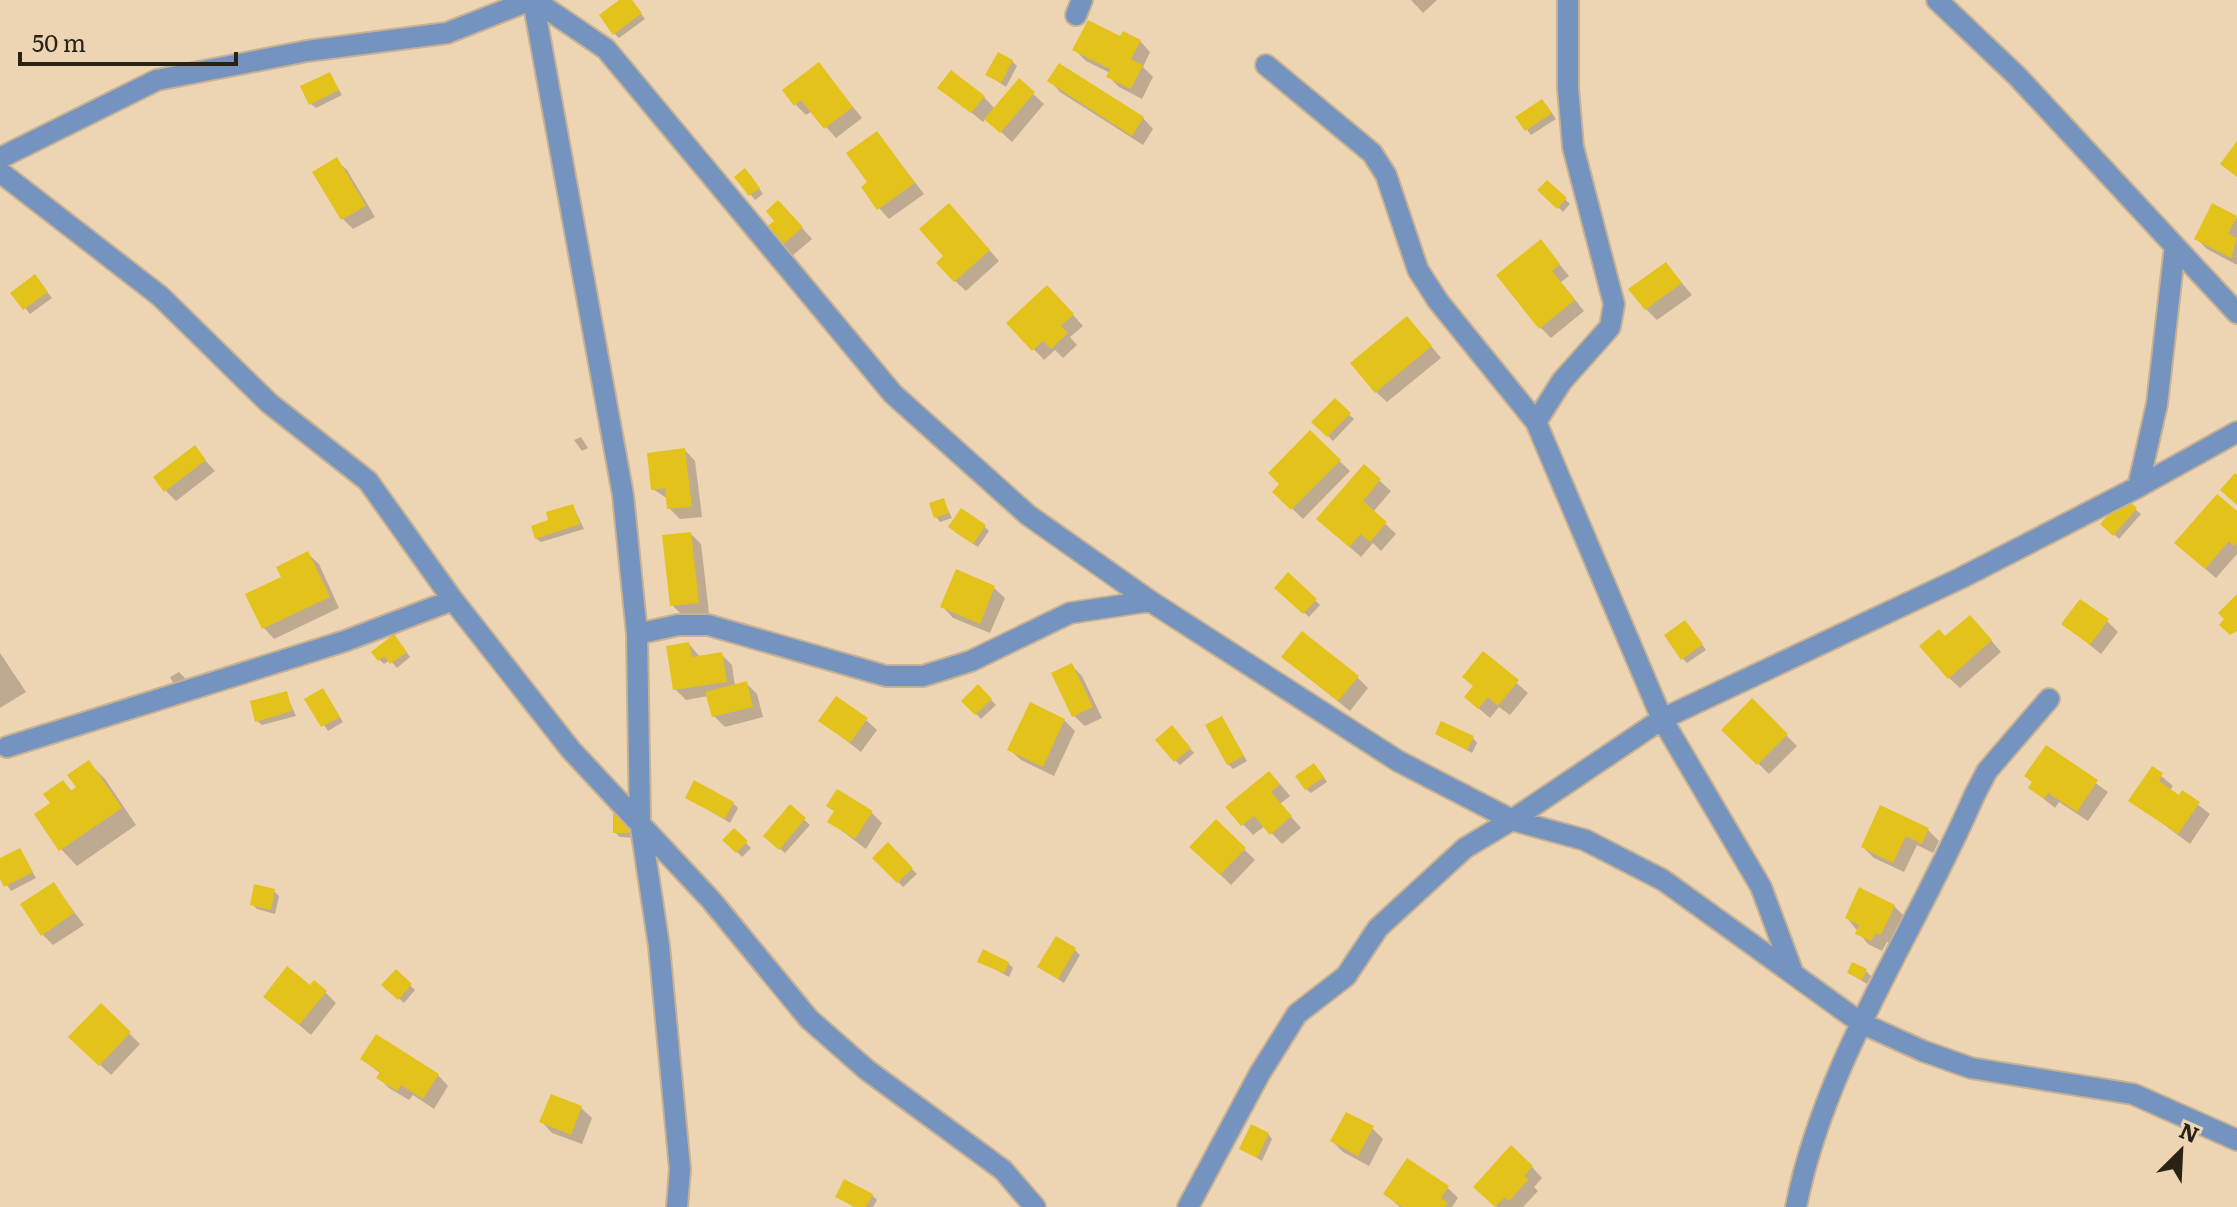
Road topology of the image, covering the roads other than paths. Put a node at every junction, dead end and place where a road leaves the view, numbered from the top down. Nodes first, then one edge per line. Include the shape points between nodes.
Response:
1 (533, 0) edge
2 (1568, 0) edge
3 (1937, 0) edge
4 (1266, 65) dead end
5 (0, 158) edge
6 (0, 172) edge
7 (2175, 246) junction
8 (2237, 313) edge
9 (1536, 422) junction
10 (2237, 432) edge
11 (2138, 487) junction
12 (453, 600) junction
13 (1150, 601) junction
14 (637, 634) junction
15 (2049, 699) dead end
16 (1662, 719) junction
17 (7, 747) dead end
18 (1512, 820) junction
19 (640, 821) junction
20 (1793, 973) junction
21 (1861, 1023) junction
22 (2237, 1140) edge
23 (677, 1207) edge
24 (1035, 1207) edge
25 (1188, 1207) edge
26 (1796, 1207) edge

1 - 5 street via 447,33 307,51 157,80
1 - 13 street via 606,49 893,394 1028,515
1 - 14 street via 623,495
2 - 9 street via 1573,147 1614,304 1610,327 1562,381
3 - 7 street via 2017,76
4 - 9 street via 1372,153 1386,175 1418,270
6 - 12 street via 160,296 269,403 368,481
7 - 8 street
7 - 11 street via 2157,404
9 - 16 street
10 - 11 street
11 - 16 street via 1961,578
12 - 17 street via 345,641
12 - 19 street via 571,750
13 - 14 street via 1070,613 971,661 923,676 886,676 708,625
13 - 18 street via 1354,735
14 - 19 street
15 - 21 street via 1987,771
16 - 18 street
16 - 20 street via 1761,887
18 - 20 street via 1585,840 1663,880
18 - 25 street via 1465,848 1378,928 1346,976 1297,1014
19 - 23 street via 659,946 680,1169
19 - 24 street via 809,1019 867,1070 1003,1170
20 - 21 street
21 - 22 street via 1971,1068 2133,1094
21 - 26 street via 1826,1101

